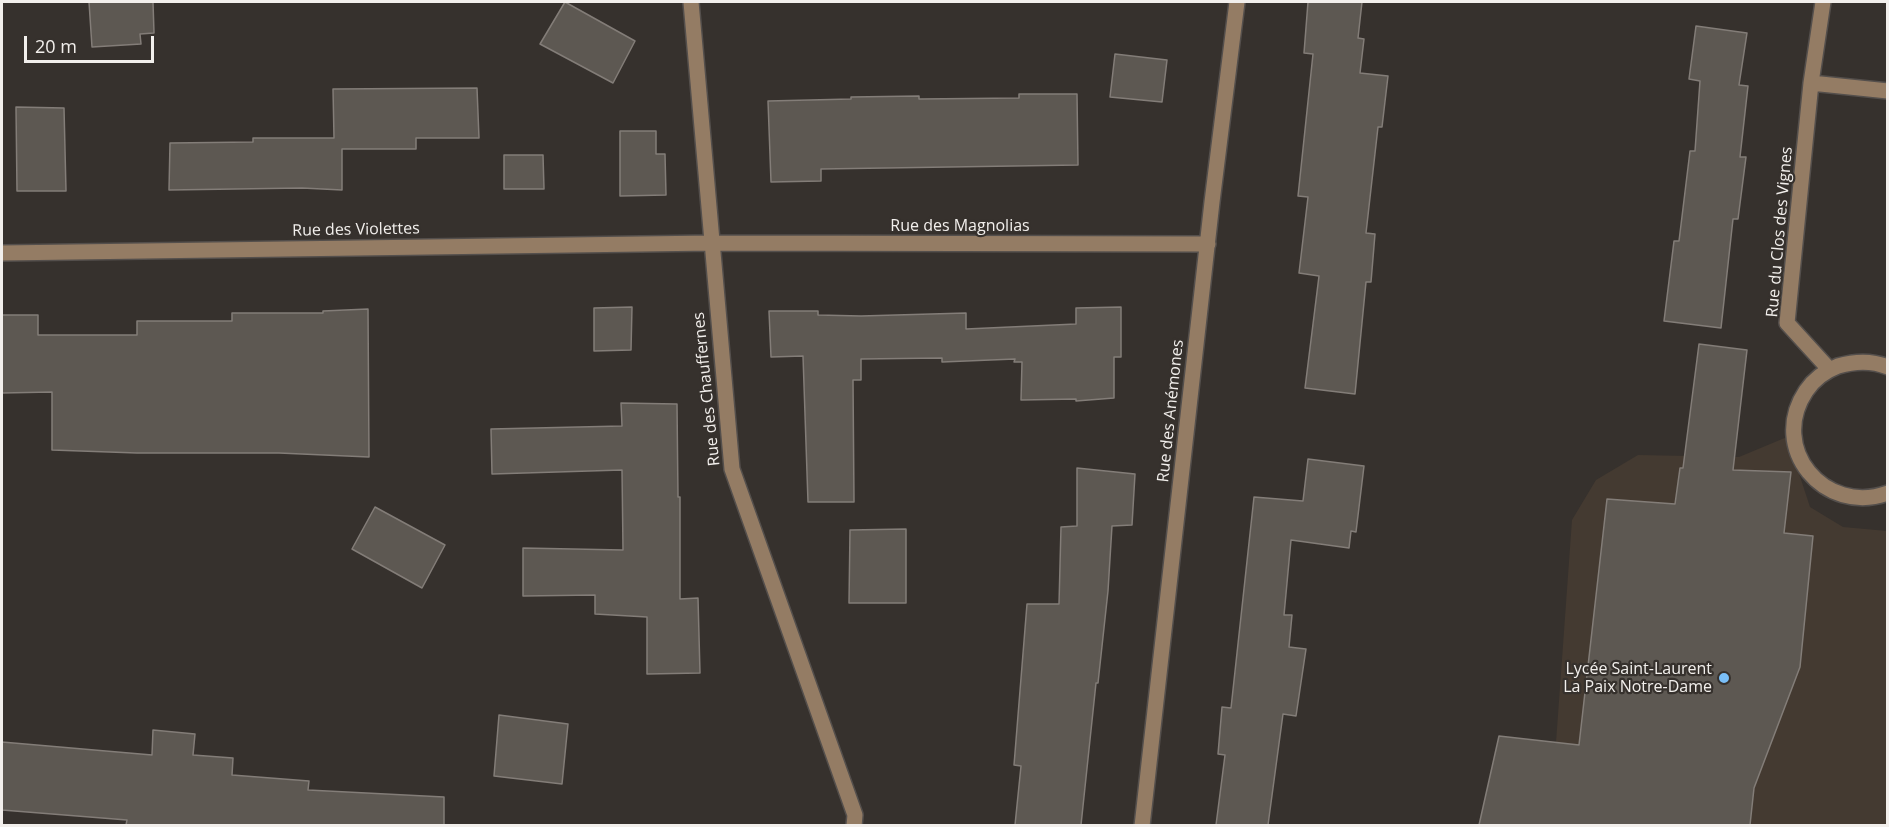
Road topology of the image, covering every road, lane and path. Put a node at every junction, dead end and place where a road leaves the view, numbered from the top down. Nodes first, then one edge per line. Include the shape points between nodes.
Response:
1 (691, 2) edge
2 (1237, 2) edge
3 (1823, 2) edge
4 (1811, 83) junction
5 (1887, 91) edge
6 (712, 243) junction
7 (1208, 244) junction
8 (2, 253) edge
9 (1887, 367) edge
10 (1829, 369) junction
11 (1887, 493) edge
12 (854, 825) edge
13 (1142, 825) edge

1 - 6 street, Rue des Chauffernes
2 - 7 street, Rue des Anémones
3 - 4 street, Rue du Clos des Vignes
4 - 5 street
4 - 10 street, Rue du Clos des Vignes via 1787,323
6 - 7 street, Rue des Magnolias
6 - 8 street, Rue des Violettes
6 - 12 street, Rue des Chauffernes via 732,469 855,815
7 - 13 street, Rue des Anémones
9 - 10 street via 1876,362 1852,362
10 - 11 street via 1812,382 1800,400 1794,442 1802,463 1815,480 1833,492 1854,498

